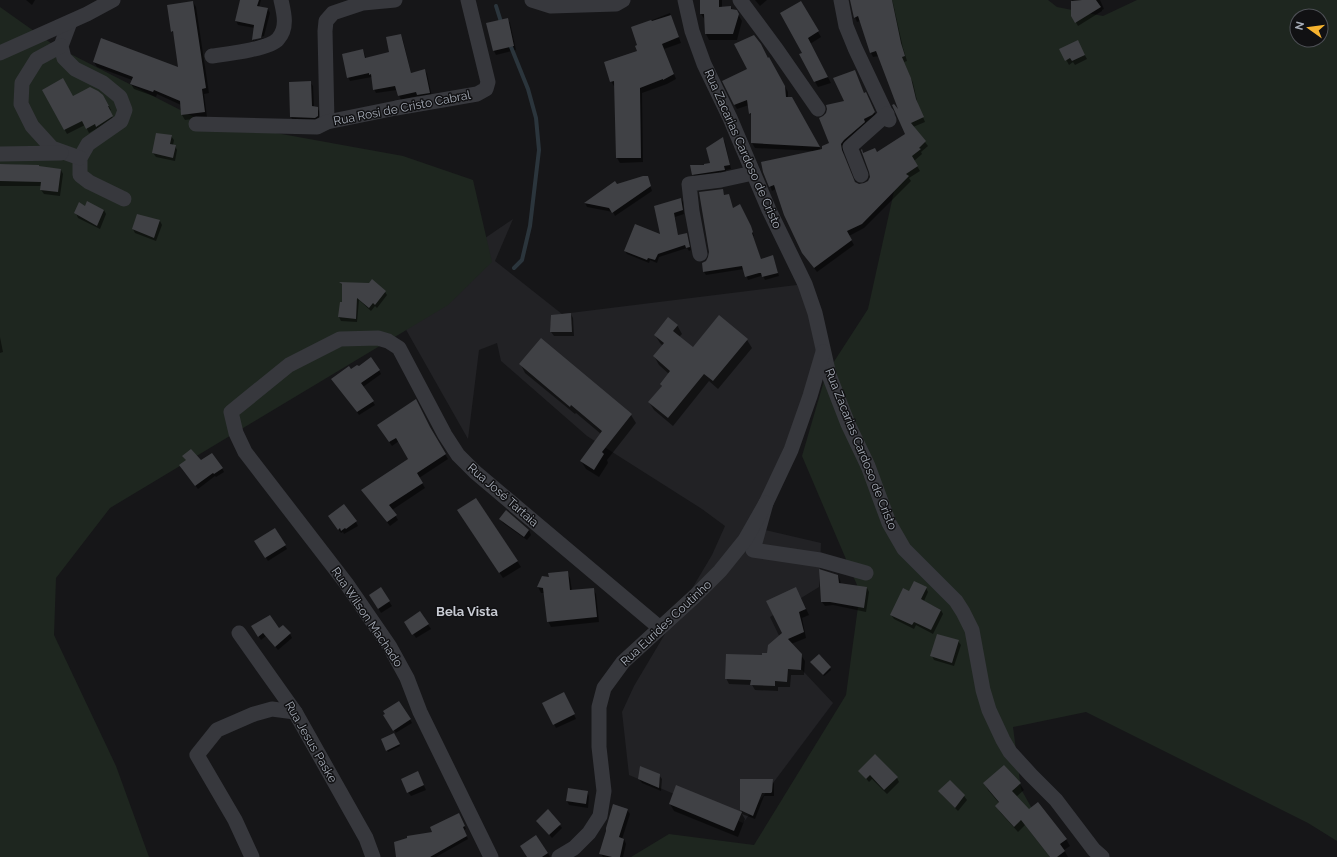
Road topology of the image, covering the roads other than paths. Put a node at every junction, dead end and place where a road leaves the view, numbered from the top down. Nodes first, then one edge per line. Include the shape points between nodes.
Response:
1 (113, 0) edge
2 (281, 0) edge
3 (395, 0) edge
4 (468, 0) edge
5 (532, 0) edge
6 (623, 0) edge
7 (685, 0) edge
8 (740, 0) edge
9 (841, 0) edge
10 (70, 22) junction
11 (61, 46) junction
12 (0, 53) edge
13 (212, 56) dead end
14 (818, 109) dead end
15 (327, 122) junction
16 (196, 124) dead end
17 (65, 153) junction
18 (0, 154) edge
19 (80, 158) junction
20 (753, 173) junction
21 (861, 175) dead end
22 (124, 199) dead end
23 (700, 254) dead end
24 (823, 351) junction
25 (231, 412) joint
26 (766, 503) junction
27 (866, 573) dead end
28 (660, 628) junction
29 (239, 633) dead end
30 (295, 712) junction
31 (252, 857) edge
32 (373, 857) edge
33 (491, 857) edge
34 (559, 857) edge
35 (1102, 857) edge

1 - 10 street
2 - 13 street via 285,16 284,29 278,40 266,46
3 - 15 street, Rua Rosi de Cristo Cabral via 363,3 333,13 326,22
4 - 15 street, Rua Rosi de Cristo Cabral via 488,82 486,89 477,94
5 - 6 street via 551,6 616,4
7 - 20 street, Rua Zacarias Cardoso de Cristo via 704,64
8 - 14 street
9 - 21 street via 846,26 888,117 850,147
10 - 11 street
10 - 12 street
11 - 17 street via 37,59 22,83 21,104 32,126 52,148
11 - 19 street via 64,58 75,69 103,83 120,97 125,110 122,121 88,144
15 - 16 street via 317,127
17 - 18 street
17 - 19 street
19 - 22 street via 80,176
20 - 23 street via 688,184
20 - 24 street, Rua Zacarias Cardoso de Cristo via 805,284 815,313
24 - 26 street via 791,450
24 - 35 street, Rua Zacarias Cardoso de Cristo via 829,375 889,523 904,549 956,601 972,630 983,690 1003,740 1020,764 1056,800
25 - 28 street, Rua José Tartaia via 289,366 340,339 378,338 388,341 399,348 458,455
25 - 33 street, Rua Wilson Machado via 236,433 245,452 346,583 390,647
26 - 27 street via 753,550 820,560
26 - 28 street, Rua Eurides Coutinho via 745,540 720,571
28 - 34 street, Rua Eurides Coutinho via 623,662 604,688 599,708 599,747 604,791 600,816 589,833 574,848
29 - 30 street, Rua Jesus Paske
30 - 31 street via 272,709 217,730 197,755 235,820
30 - 32 street, Rua Jesus Paske via 366,838

